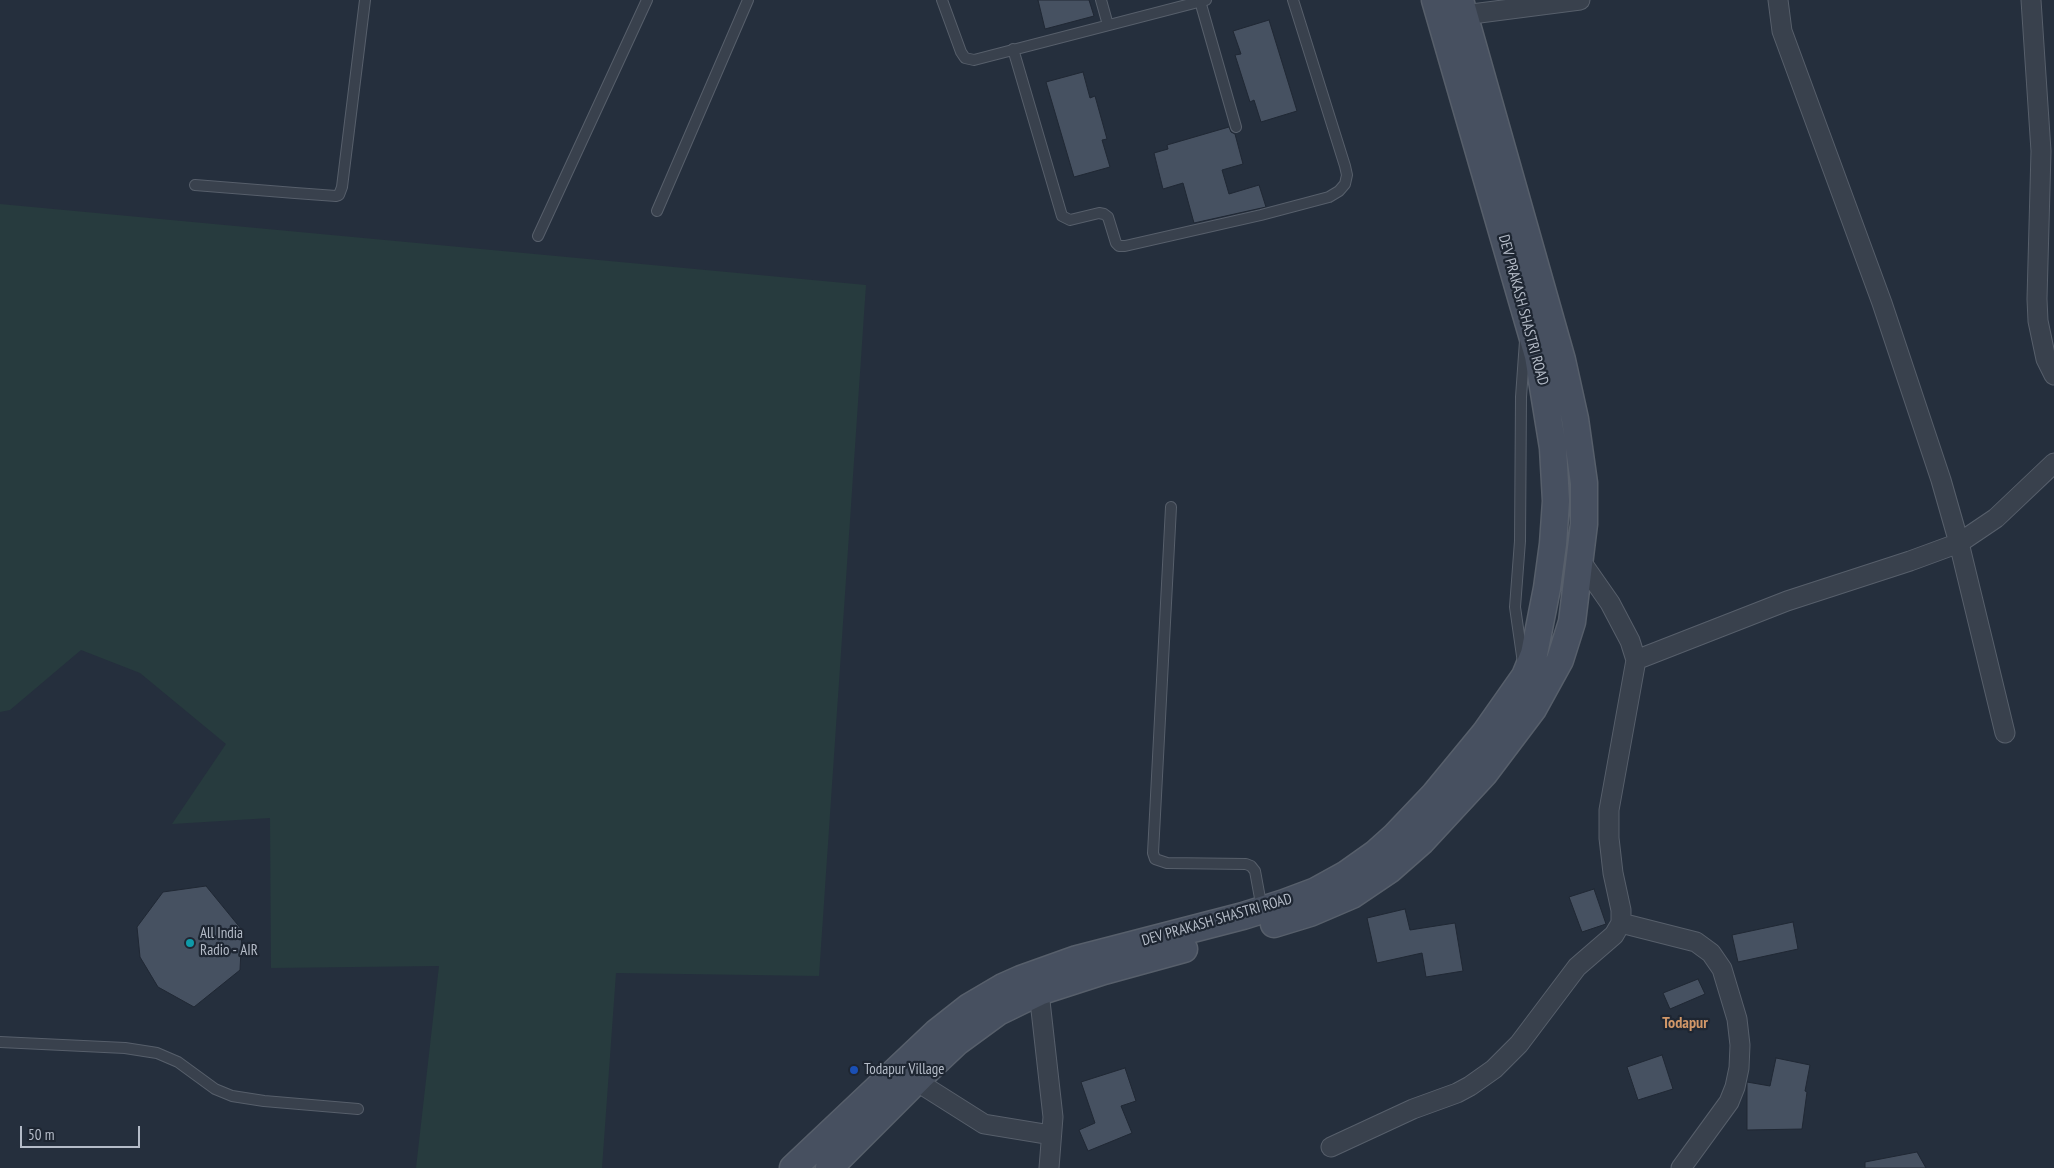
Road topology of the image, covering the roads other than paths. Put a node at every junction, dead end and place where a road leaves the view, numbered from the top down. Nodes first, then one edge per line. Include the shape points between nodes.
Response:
1 (365, 0) edge
2 (648, 0) edge
3 (748, 0) edge
4 (942, 0) edge
5 (1101, 0) edge
6 (1293, 0) edge
7 (1435, 0) edge
8 (1580, 0) edge
9 (1778, 0) edge
10 (2032, 0) edge
11 (1199, 1) edge
12 (1462, 7) edge
13 (1108, 25) junction
14 (1013, 50) junction
15 (1236, 126) dead end
16 (195, 185) dead end
17 (657, 211) dead end
18 (538, 236) dead end
19 (1527, 321) junction
20 (2054, 375) edge
21 (2054, 463) edge
22 (1171, 507) dead end
23 (1959, 543) junction
24 (1553, 544) junction
25 (1580, 555) junction
26 (1636, 660) junction
27 (1526, 676) junction
28 (2005, 733) dead end
29 (1262, 910) junction
30 (1621, 923) junction
31 (1039, 992) junction
32 (0, 1042) edge
33 (916, 1081) junction
34 (358, 1109) dead end
35 (1052, 1135) junction
36 (1331, 1147) dead end
37 (793, 1168) edge
38 (829, 1168) edge
39 (1049, 1168) edge
40 (1681, 1168) edge

1 - 16 lane via 339,195
2 - 18 lane
3 - 17 lane
4 - 14 lane via 955,41 965,58 974,60
5 - 13 lane
6 - 14 lane via 1345,166 1345,184 1329,197 1125,246 1116,244 1108,217 1104,214 1070,220 1062,216
7 - 19 street, DEV PRAKASH SHASTRI ROAD
8 - 12 street
9 - 23 street via 1782,31 1882,303
10 - 20 street via 2041,151 2038,321 2046,359
11 - 13 lane
11 - 15 lane
12 - 25 street, DEV PRAKASH SHASTRI ROAD via 1569,387 1584,483
13 - 14 lane
19 - 24 street, DEV PRAKASH SHASTRI ROAD via 1538,356 1553,448 1556,501
19 - 27 lane via 1521,397 1520,542 1515,607
21 - 23 street via 1996,518
22 - 29 lane via 1153,853 1155,859 1168,863 1251,866 1255,871
23 - 26 street via 1787,601
23 - 28 street
24 - 25 street
24 - 27 street, DEV PRAKASH SHASTRI ROAD via 1534,654
25 - 26 street via 1610,603
25 - 31 street, DEV PRAKASH SHASTRI ROAD via 1572,622 1566,643 1533,709 1454,808 1422,842 1389,870 1352,895 1310,913
26 - 30 street via 1609,810 1609,838
27 - 29 street, DEV PRAKASH SHASTRI ROAD via 1469,754 1434,795 1376,853 1316,891
29 - 37 street, DEV PRAKASH SHASTRI ROAD via 1077,959 1021,979 985,997 936,1033
30 - 36 street via 1614,935 1577,967 1524,1037 1494,1068 1457,1093 1413,1109
30 - 40 street via 1696,942 1711,953 1722,970 1737,1019 1739,1068 1734,1087 1728,1102
31 - 33 street, DEV PRAKASH SHASTRI ROAD via 991,1017 957,1042
31 - 35 street via 1053,1117
32 - 34 lane via 125,1048 157,1053 178,1062 215,1089 232,1096
33 - 35 street via 984,1124
33 - 38 street, DEV PRAKASH SHASTRI ROAD
35 - 39 street

